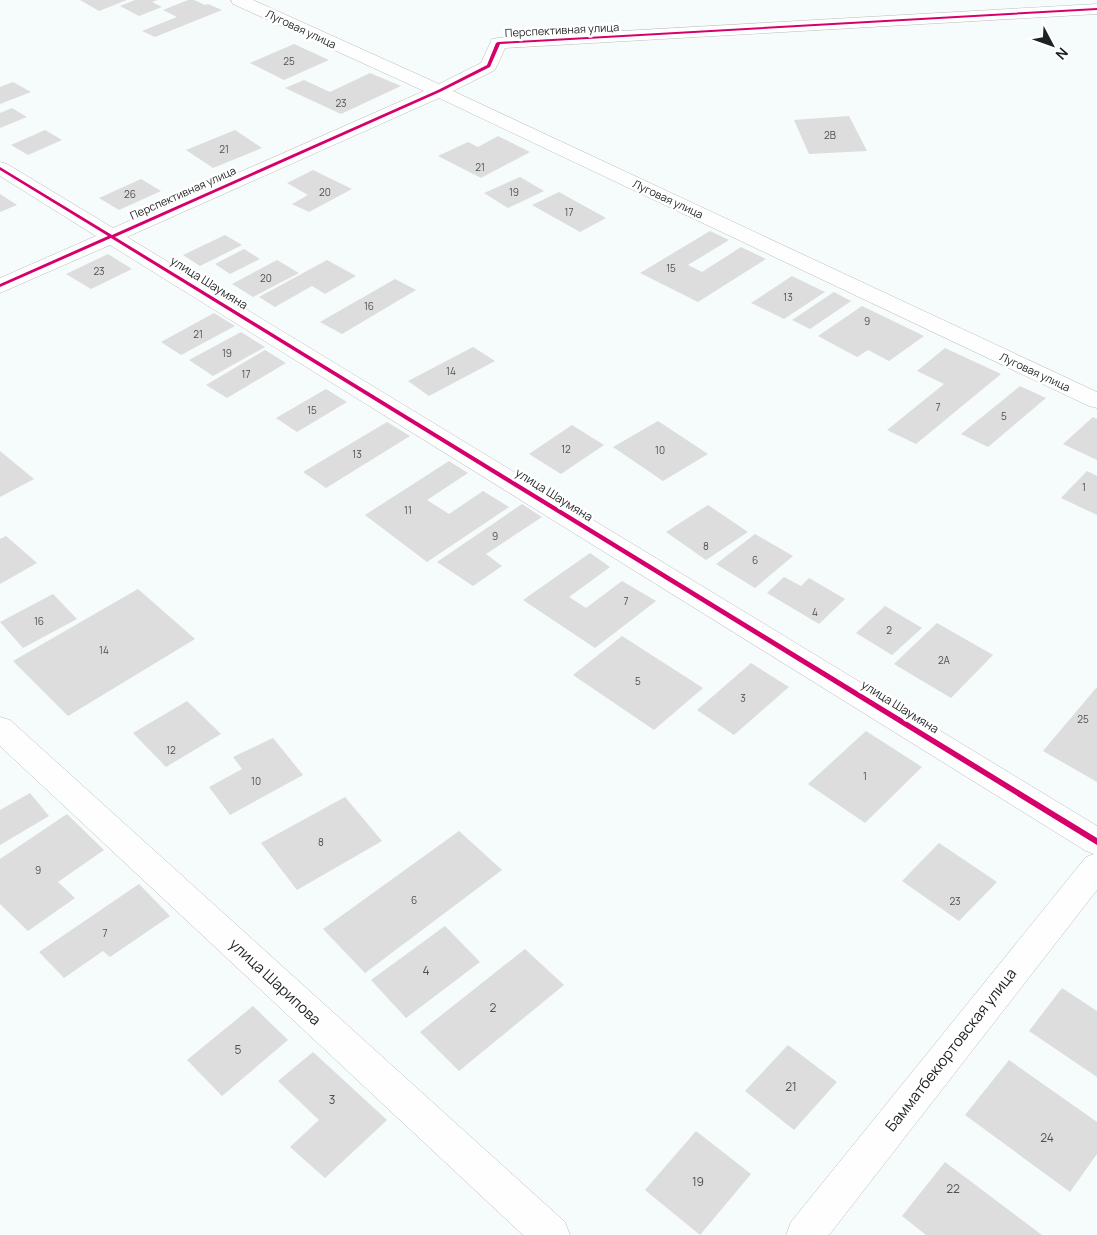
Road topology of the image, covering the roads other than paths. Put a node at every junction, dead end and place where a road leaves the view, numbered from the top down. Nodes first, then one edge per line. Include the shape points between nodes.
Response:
1 (239, 0) edge
2 (1097, 9) edge
3 (438, 91) junction
4 (0, 168) edge
5 (111, 236) junction
6 (0, 286) edge
7 (1097, 401) edge
8 (0, 728) edge
9 (1097, 842) edge
10 (1097, 866) edge
11 (551, 1235) edge
12 (804, 1235) edge

1 - 3 street, Луговая улица
2 - 3 street, Перспективная улица via 498,43 489,66
3 - 5 street, Перспективная улица
3 - 7 street, Луговая улица
4 - 5 street, улица Шаумяна
5 - 6 street, Перспективная улица
5 - 9 street, улица Шаумяна
8 - 11 street, улица Шарипова
10 - 12 street, Бамматбекюртовская улица

